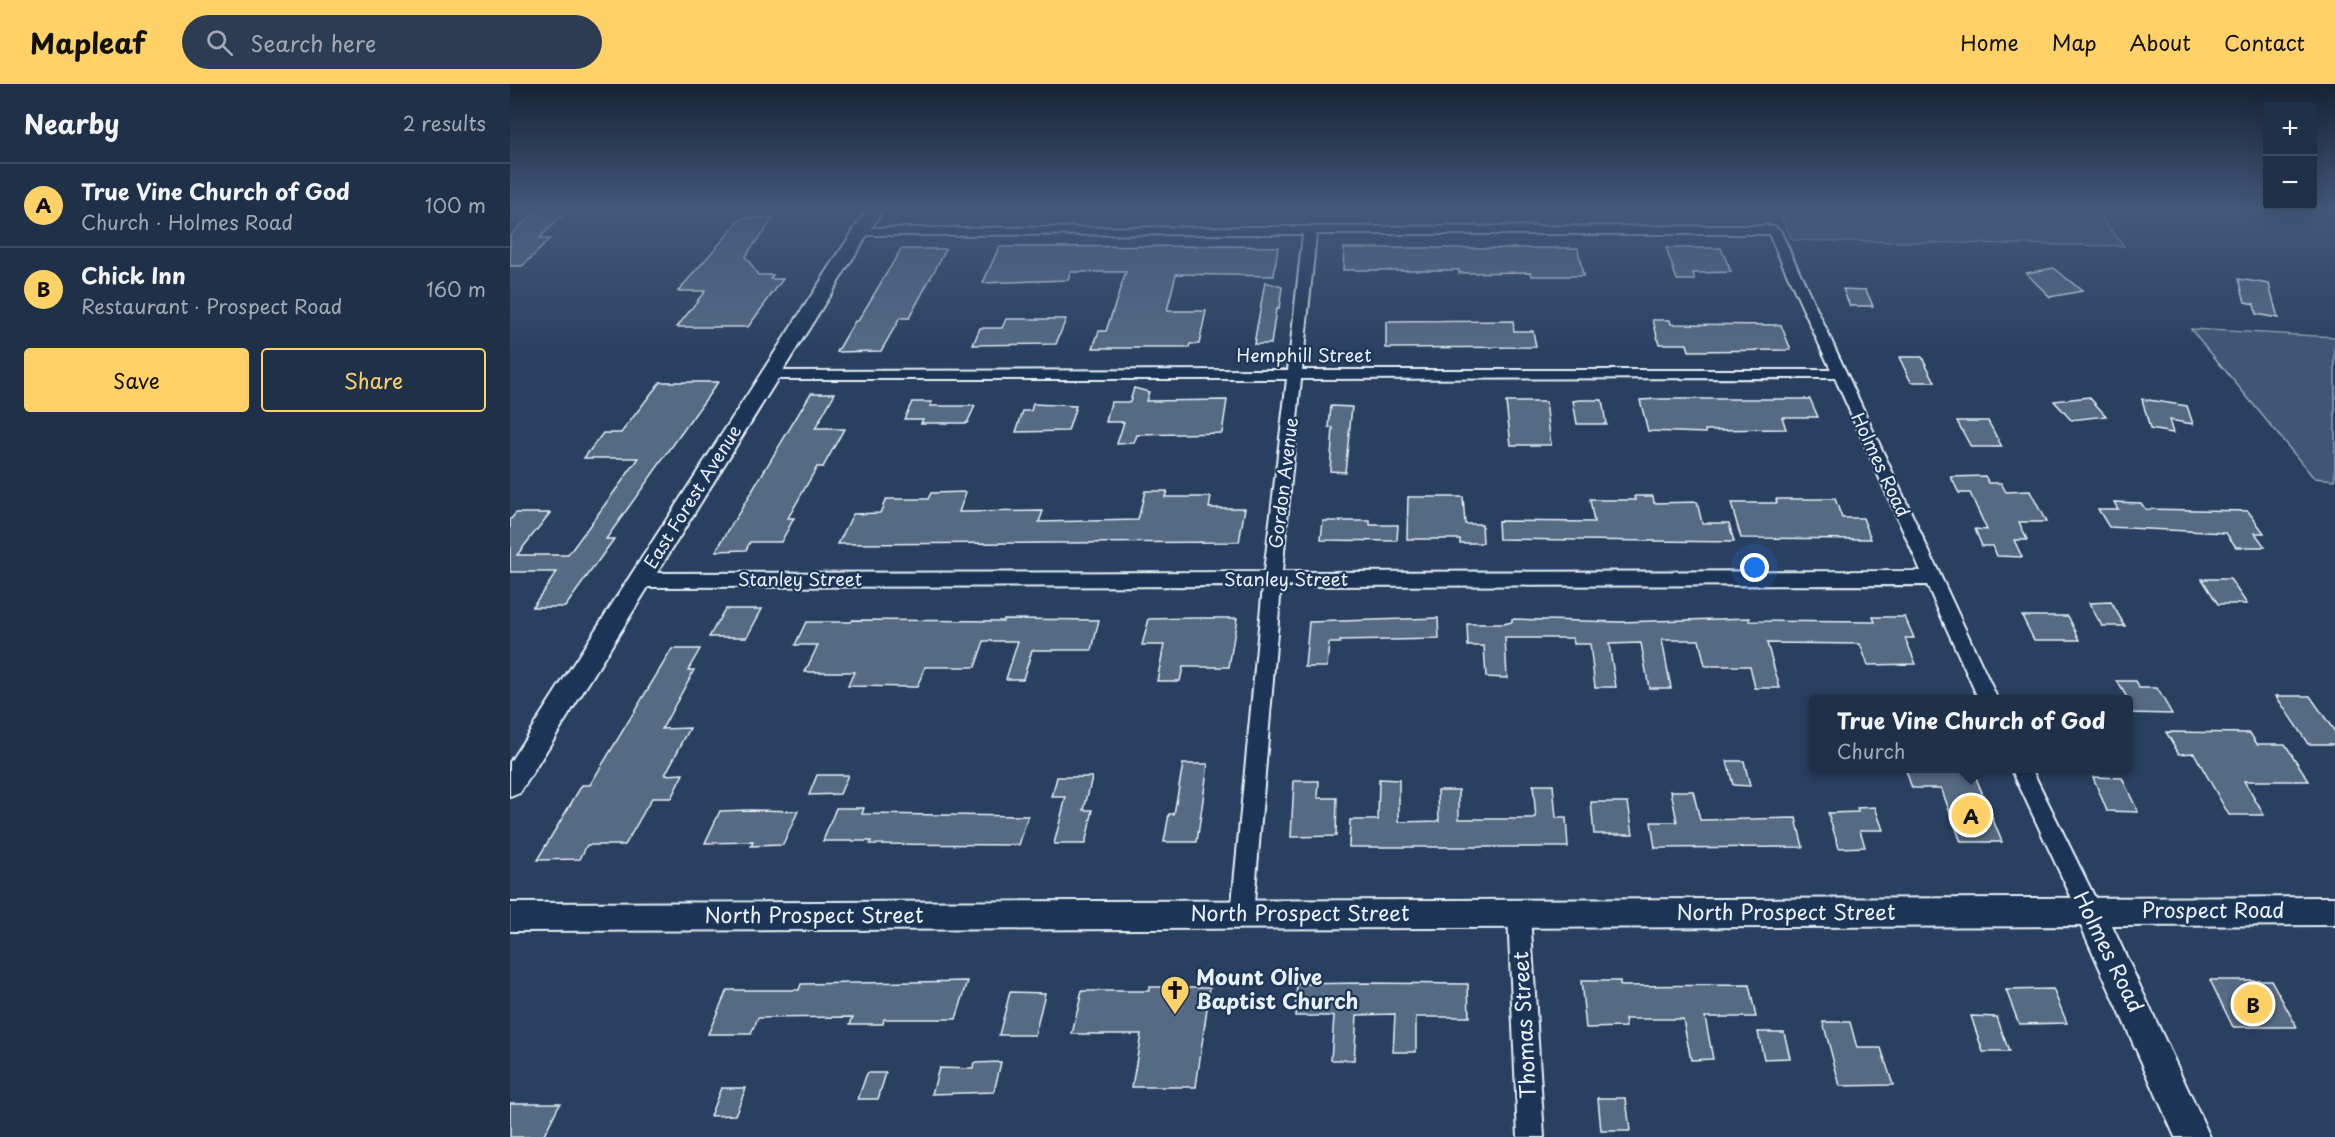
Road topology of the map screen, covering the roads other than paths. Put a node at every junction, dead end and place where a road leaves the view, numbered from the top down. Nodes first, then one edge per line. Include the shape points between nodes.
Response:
1 (844, 257) edge
2 (1307, 257) edge
3 (1786, 257) edge
4 (1838, 374) junction
5 (770, 375) junction
6 (1296, 375) junction
7 (1932, 578) junction
8 (640, 580) junction
9 (1273, 580) junction
10 (1987, 695) edge
11 (2023, 773) edge
12 (510, 785) edge
13 (2335, 910) edge
14 (2090, 912) junction
15 (1242, 914) junction
16 (1519, 914) junction
17 (510, 917) edge
18 (1531, 1137) edge
19 (2193, 1137) edge

1 - 5 main road, East Forest Avenue
2 - 6 street, Gordon Avenue
3 - 4 street, Holmes Road
4 - 6 street, Hemphill Street
4 - 7 street, Holmes Road
5 - 6 street, Hemphill Street
5 - 8 main road, East Forest Avenue
6 - 9 street, Gordon Avenue
7 - 9 street, Stanley Street
7 - 10 street, Holmes Road
8 - 9 street, Stanley Street
8 - 12 main road, East Forest Avenue
9 - 15 street, Gordon Avenue
11 - 14 street, Holmes Road
13 - 14 main road, Prospect Road
14 - 16 main road, North Prospect Street
14 - 19 main road, Holmes Road
15 - 16 main road, North Prospect Street
15 - 17 main road, North Prospect Street
16 - 18 street, Thomas Street

